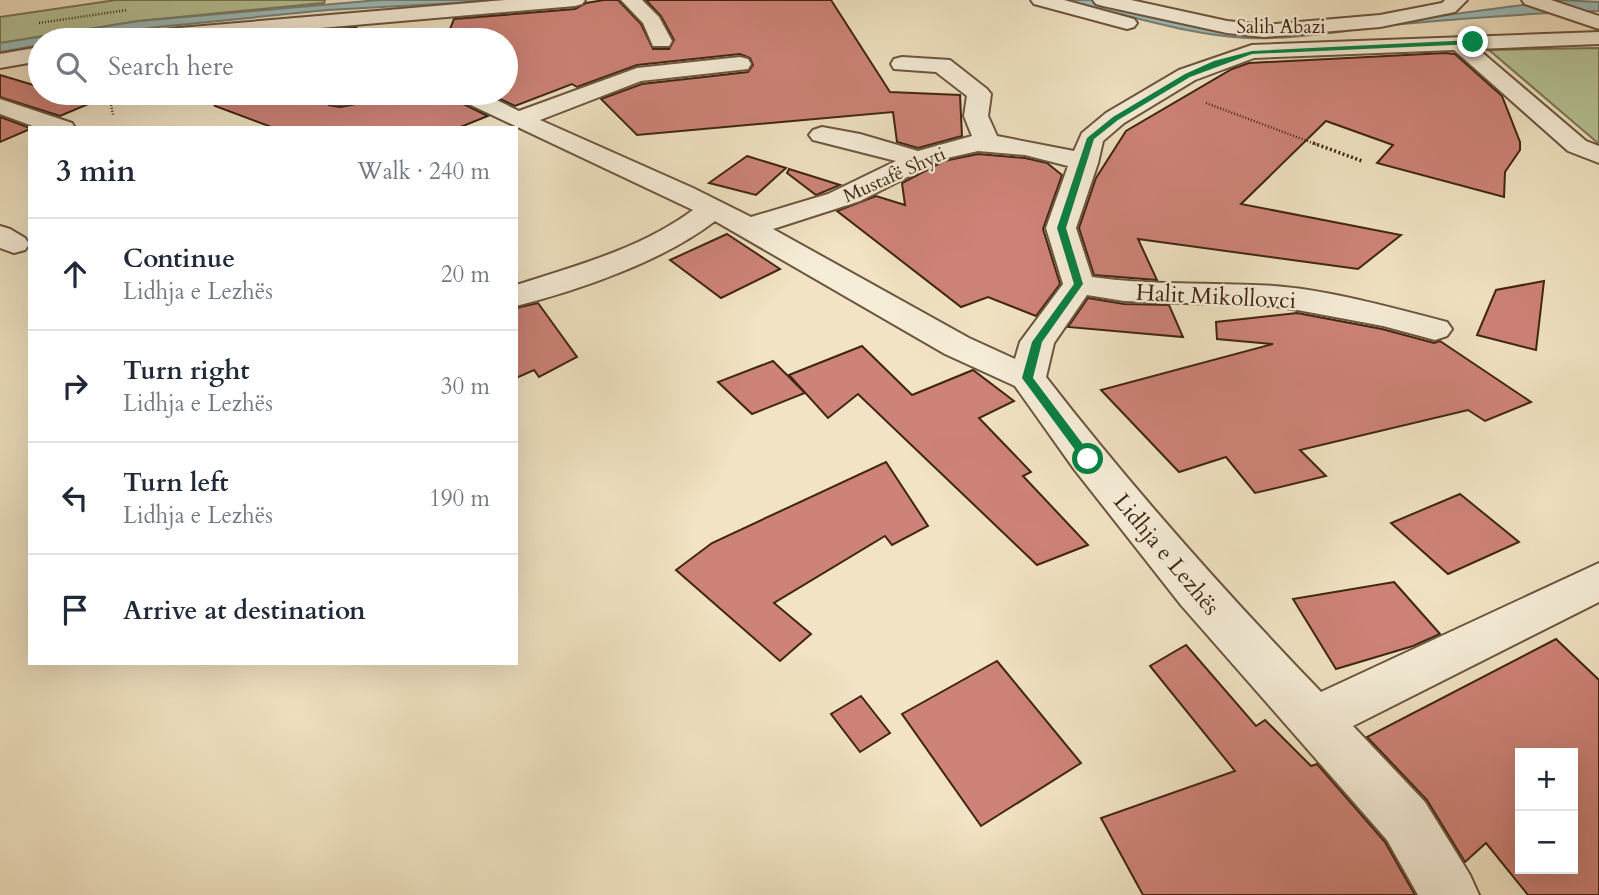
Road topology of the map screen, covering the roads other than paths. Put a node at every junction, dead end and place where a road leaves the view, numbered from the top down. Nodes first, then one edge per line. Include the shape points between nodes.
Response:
1 (575, 0) edge
2 (631, 0) edge
3 (1041, 0) edge
4 (1103, 0) edge
5 (1457, 0) edge
6 (1532, 0) edge
7 (357, 9) edge
8 (1599, 23) edge
9 (222, 28) edge
10 (372, 28) edge
11 (1599, 38) edge
12 (661, 41) dead end
13 (1458, 43) junction
14 (1252, 52) junction
15 (28, 56) edge
16 (0, 61) edge
17 (740, 64) dead end
18 (902, 64) dead end
19 (488, 105) edge
20 (0, 106) edge
21 (518, 120) junction
22 (57, 126) edge
23 (822, 135) dead end
24 (988, 145) junction
25 (1599, 155) edge
26 (922, 160) junction
27 (1084, 163) junction
28 (713, 209) junction
29 (748, 227) junction
30 (1079, 284) junction
31 (518, 295) edge
32 (1435, 329) dead end
33 (1027, 378) junction
34 (1599, 581) edge
35 (1312, 721) junction
36 (1450, 895) edge

1 - 7 street
2 - 12 street via 652,21
3 - 14 street via 1233,51
4 - 5 street, Salih Abazi via 1264,31 1380,21 1448,8
6 - 8 street
7 - 9 street
7 - 10 street
11 - 13 street
13 - 14 street
13 - 25 street via 1577,146
14 - 27 street via 1217,63 1115,118 1091,138
15 - 16 street
17 - 21 street via 637,75
18 - 24 street via 942,65 979,94 976,116
19 - 21 street
20 - 22 street
21 - 28 street
23 - 26 street
24 - 26 street, Mustafë Shyti via 964,145
24 - 27 street, Mustafë Shyti via 1047,151
26 - 29 street, Mustafë Shyti via 850,195
27 - 30 street via 1061,228
28 - 29 street
28 - 31 street via 681,233 600,268
29 - 33 street via 957,346
30 - 32 street, Halit Mikollovci via 1124,291 1276,296
30 - 33 street via 1037,342
33 - 35 street, Lidhja e Lezhës via 1197,592
34 - 35 street
35 - 36 street, Lidhja e Lezhës via 1406,821

